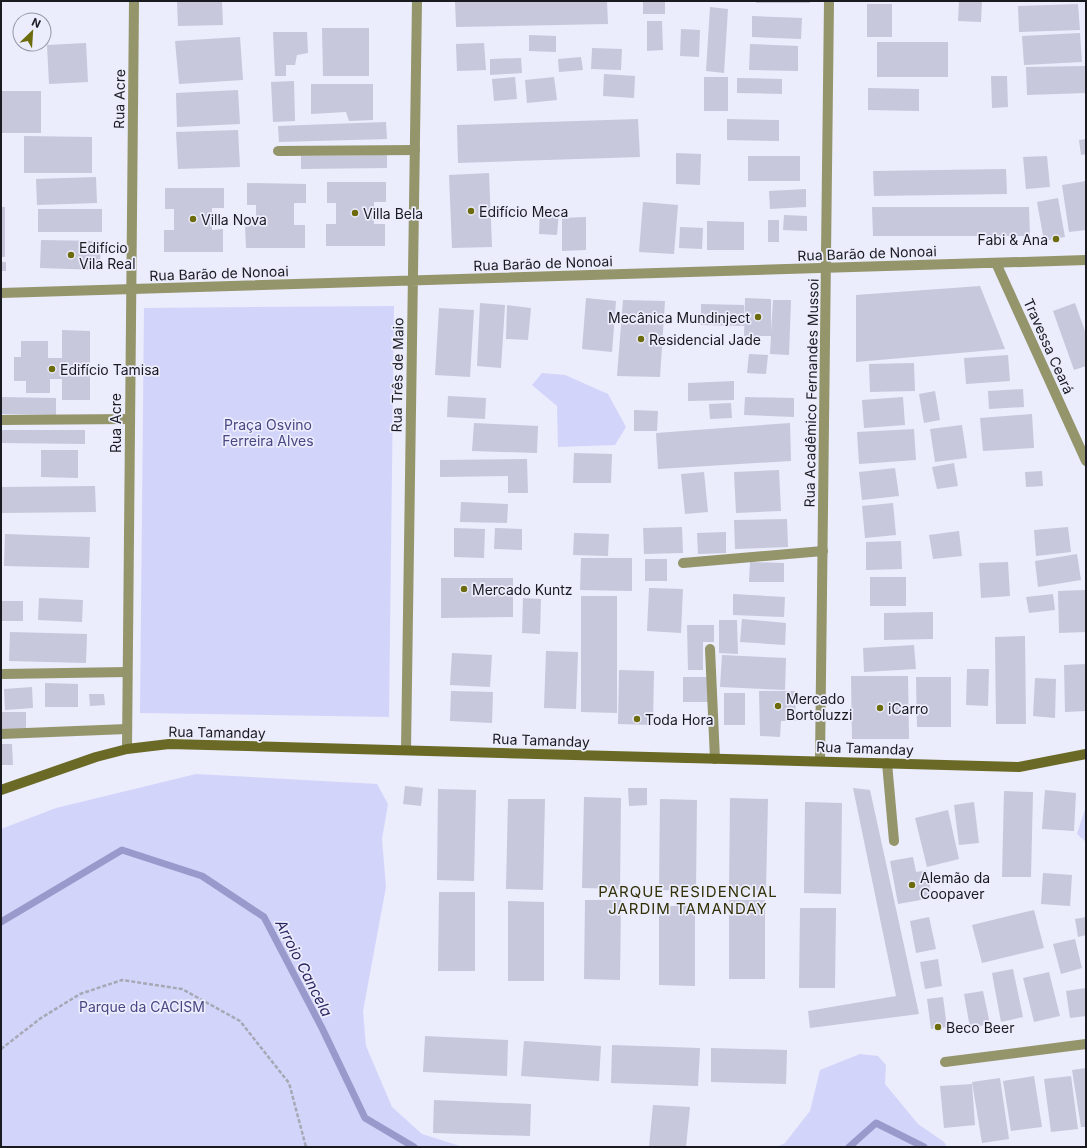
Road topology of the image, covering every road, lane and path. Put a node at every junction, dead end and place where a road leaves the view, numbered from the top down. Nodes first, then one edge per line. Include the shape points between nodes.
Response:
1 (134, 1) edge
2 (417, 1) edge
3 (829, 1) edge
4 (415, 150) junction
5 (278, 151) dead end
6 (1086, 260) edge
7 (996, 263) junction
8 (826, 268) junction
9 (413, 281) junction
10 (130, 290) junction
11 (1, 293) edge
12 (130, 419) junction
13 (1, 420) edge
14 (1086, 462) edge
15 (823, 551) junction
16 (683, 563) dead end
17 (710, 649) dead end
18 (128, 672) junction
19 (3, 674) dead end
20 (127, 729) junction
21 (1, 734) edge
22 (127, 749) junction
23 (406, 750) junction
24 (1086, 754) edge
25 (715, 759) junction
26 (820, 761) junction
27 (887, 763) junction
28 (1, 790) edge
29 (894, 841) dead end
30 (1086, 1044) edge
31 (1, 1049) edge
32 (945, 1062) dead end
33 (306, 1147) edge

1 - 10 street, Rua Acre
2 - 4 street, Rua Três de Maio
3 - 8 street, Rua Acadêmico Fernandes Mussoi
4 - 5 street
4 - 9 street, Rua Três de Maio
6 - 7 street, Rua Barão de Nonoai
7 - 8 street, Rua Barão de Nonoai
7 - 14 street, Travessa Ceará
8 - 9 street, Rua Barão de Nonoai
8 - 15 street, Rua Acadêmico Fernandes Mussoi
9 - 10 street, Rua Barão de Nonoai
9 - 23 street, Rua Três de Maio
10 - 11 street, Rua Barão de Nonoai
10 - 12 street, Rua Acre
12 - 13 street
12 - 18 street, Rua Acre
15 - 16 street
15 - 26 street, Rua Acadêmico Fernandes Mussoi
17 - 25 street
18 - 19 street
18 - 20 street, Rua Acre
20 - 21 street
20 - 22 street, Rua Acre
22 - 23 street, Rua Tamanday via 168,744
22 - 28 street, Rua Tamanday
23 - 25 street, Rua Tamanday
24 - 27 street, Rua Tamanday via 1019,767
25 - 26 street, Rua Tamanday
26 - 27 street, Rua Tamanday
27 - 29 street
30 - 32 street
31 - 33 path via 41,1018 80,994 94,989 122,980 182,989 240,1021 289,1083

